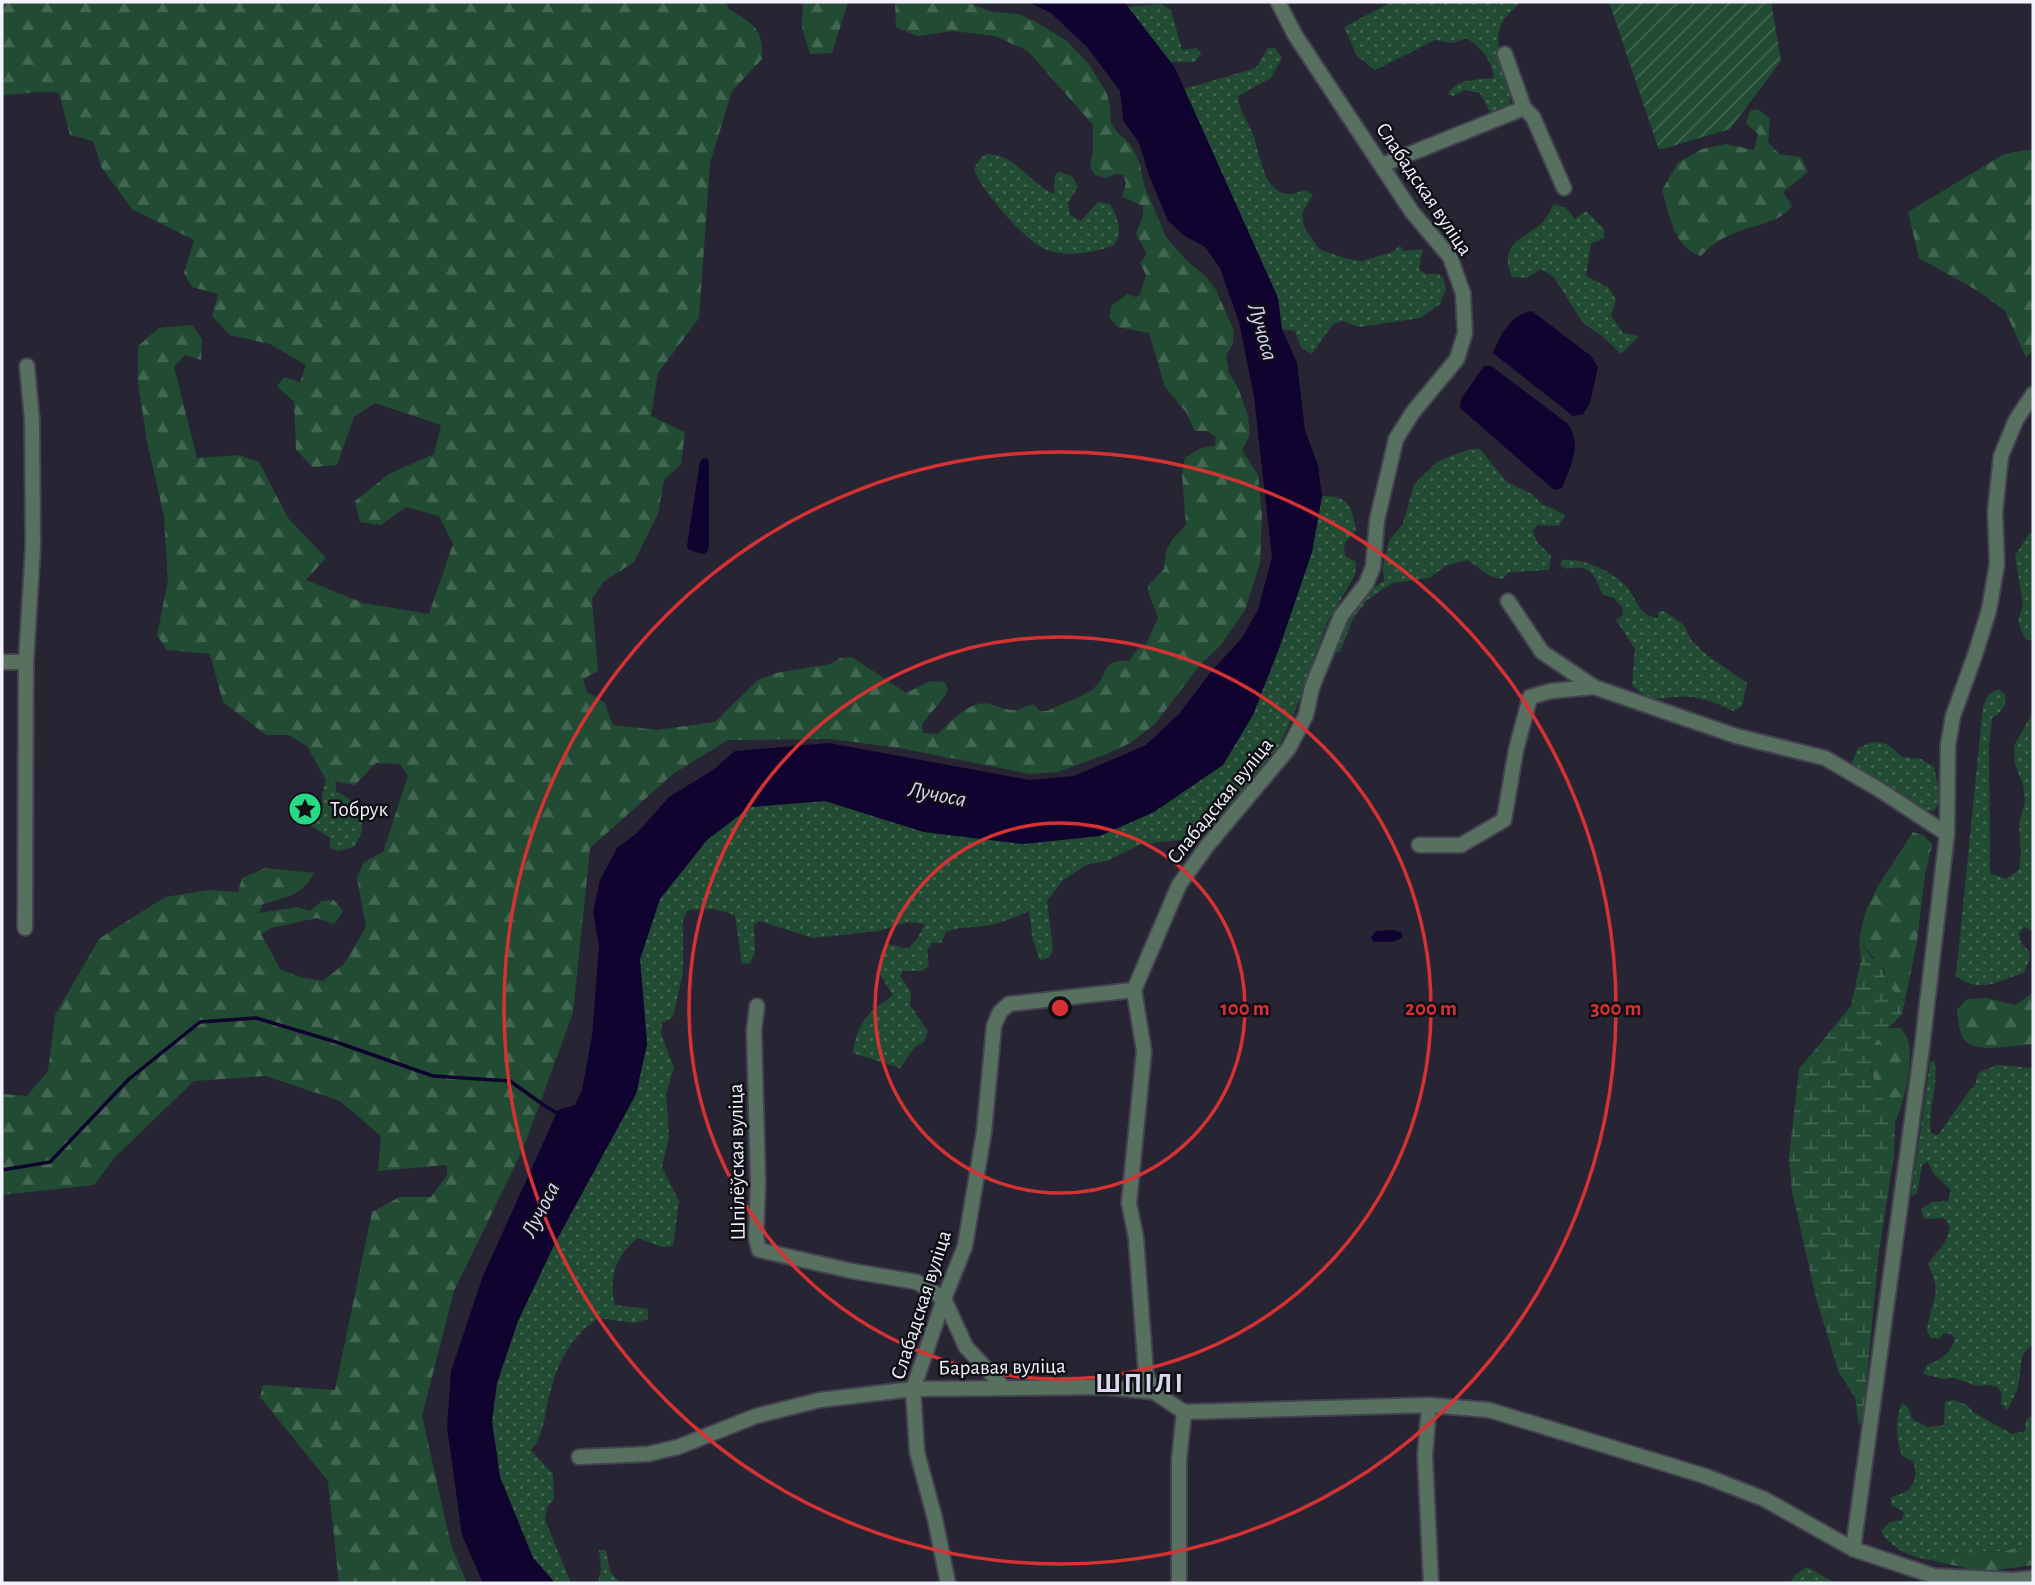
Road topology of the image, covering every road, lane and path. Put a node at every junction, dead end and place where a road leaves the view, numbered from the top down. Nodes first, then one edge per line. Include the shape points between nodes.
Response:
1 (1278, 2) edge
2 (1505, 54) dead end
3 (1524, 108) junction
4 (1382, 165) junction
5 (1564, 188) dead end
6 (27, 366) dead end
7 (2033, 394) edge
8 (1508, 601) dead end
9 (2, 662) edge
10 (26, 662) junction
11 (1594, 687) junction
12 (1947, 834) junction
13 (1419, 845) dead end
14 (25, 928) dead end
15 (1134, 990) junction
16 (757, 1006) dead end
17 (944, 1299) junction
18 (1004, 1388) junction
19 (913, 1389) junction
20 (1154, 1392) junction
21 (1429, 1405) junction
22 (1184, 1412) junction
23 (579, 1457) dead end
24 (1853, 1549) junction
25 (2033, 1578) edge
26 (948, 1583) edge
27 (1179, 1583) edge
28 (1431, 1583) edge

1 - 4 street, Слабадская вуліца
2 - 3 street
3 - 4 street
3 - 5 street via 1533,117
4 - 15 street, Слабадская вуліца via 1412,212 1450,257 1463,293 1465,333 1457,359 1396,439 1377,520 1373,568 1341,616 1312,687 1306,715 1289,748 1179,885
6 - 10 street via 33,546
7 - 12 street via 2001,456 1995,512 1997,564 1948,746
8 - 11 street via 1542,652
9 - 10 street
10 - 14 street
11 - 12 street via 1736,736 1825,758
11 - 13 street via 1530,697 1504,820 1461,845
12 - 24 street
15 - 17 street, Слабадская вуліца via 1009,1004 1000,1012 994,1026 984,1132 965,1246
15 - 20 street via 1144,1051 1129,1203 1136,1238 1146,1374
16 - 17 street, Шпілёўская вуліца via 755,1237 759,1250 917,1282
17 - 18 street via 966,1347
17 - 19 street, Слабадская вуліца
18 - 19 street, Баравая вуліца
18 - 20 street, Баравая вуліца via 1105,1387
19 - 23 street, Баравая вуліца via 820,1400 756,1416 648,1454
19 - 26 street, Слабадская вуліца via 917,1452
20 - 22 street, Баравая вуліца
21 - 22 street
21 - 24 street via 1489,1410 1705,1476 1763,1499
21 - 28 street via 1425,1456
22 - 27 street via 1179,1460
24 - 25 street via 1934,1576

